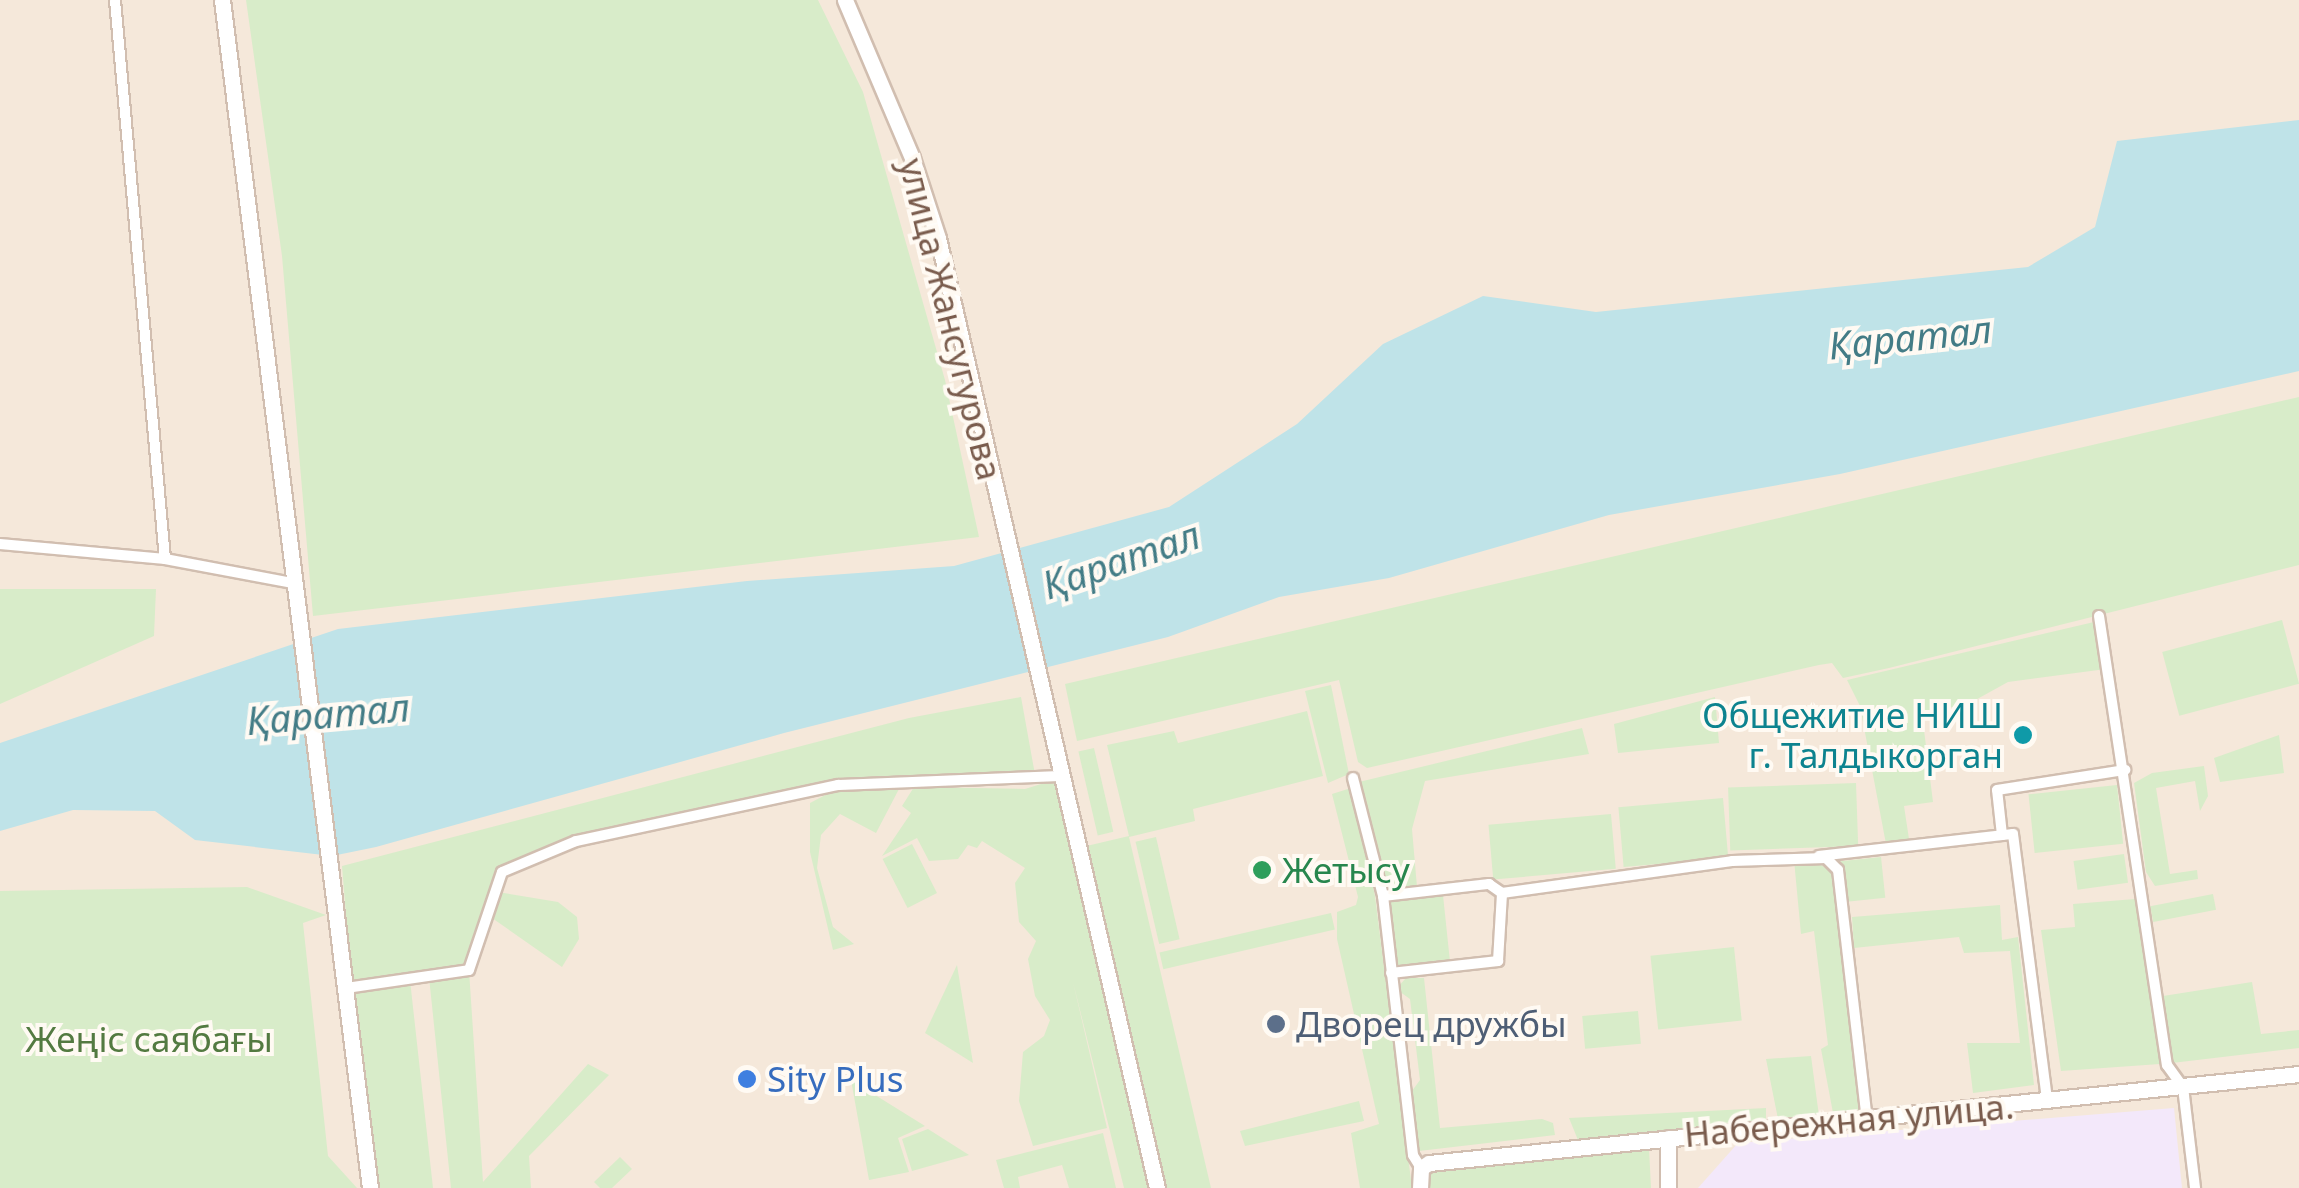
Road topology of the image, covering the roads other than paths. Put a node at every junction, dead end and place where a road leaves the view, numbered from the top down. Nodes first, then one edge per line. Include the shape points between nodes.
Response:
1 (115, 0) edge
2 (222, 0) edge
3 (845, 0) edge
4 (0, 544) edge
5 (165, 559) junction
6 (292, 584) junction
7 (2099, 616) dead end
8 (2125, 770) junction
9 (1061, 776) junction
10 (1353, 778) dead end
11 (2002, 835) junction
12 (1816, 856) junction
13 (1502, 893) junction
14 (1383, 896) junction
15 (1391, 973) junction
16 (346, 988) junction
17 (2299, 1074) edge
18 (2182, 1087) junction
19 (2046, 1102) junction
20 (1867, 1119) junction
21 (1668, 1138) junction
22 (1421, 1168) junction
23 (370, 1188) edge
24 (1157, 1188) edge
25 (1420, 1188) edge
26 (1668, 1188) edge
27 (2195, 1188) edge

1 - 5 street
2 - 6 main road
3 - 9 main road, улица Жансугурова via 938,238
4 - 5 street
5 - 6 street
6 - 16 main road
7 - 8 street
8 - 11 street via 1997,790
8 - 18 street via 2167,1065
9 - 16 street via 838,786 576,841 502,872 469,970
9 - 24 main road
10 - 14 street
11 - 12 street
11 - 19 street via 2013,834
12 - 13 street
12 - 20 street via 1838,870
13 - 14 street via 1489,884
13 - 15 street via 1498,961
14 - 15 street
15 - 22 street via 1413,1154
16 - 23 main road
17 - 18 main road, Набережная улица.
18 - 19 main road, Набережная улица.
18 - 27 street
19 - 20 main road, Набережная улица.
20 - 21 main road, Набережная улица.
21 - 22 main road, Набережная улица.
21 - 26 main road
22 - 25 main road

